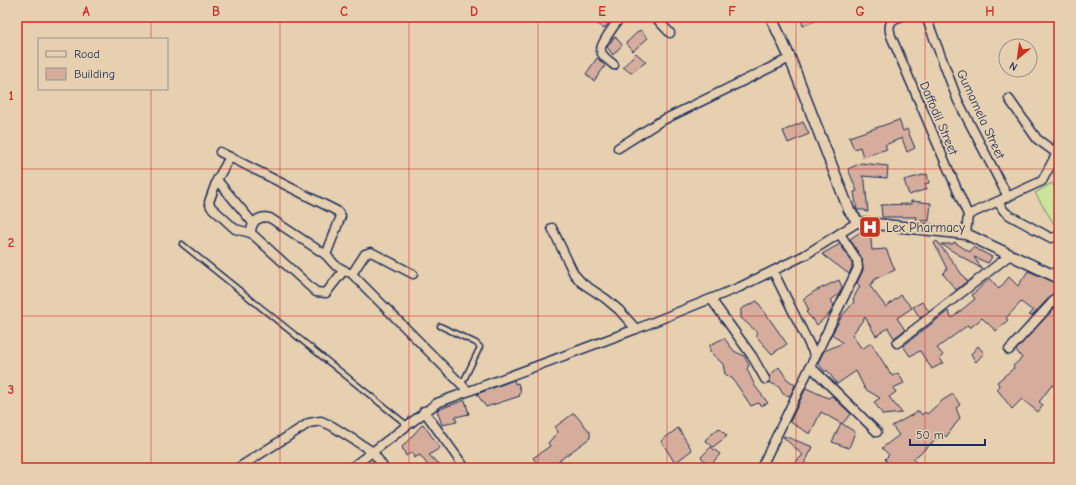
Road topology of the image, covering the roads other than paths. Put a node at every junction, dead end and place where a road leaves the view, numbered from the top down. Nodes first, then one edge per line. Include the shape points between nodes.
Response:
1 (620, 17) edge
2 (655, 17) edge
3 (771, 17) edge
4 (900, 17) edge
5 (926, 17) edge
6 (670, 33) dead end
7 (790, 58) junction
8 (614, 65) dead end
9 (1009, 99) dead end
10 (1059, 142) edge
11 (618, 148) dead end
12 (220, 152) dead end
13 (1058, 154) edge
14 (230, 157) junction
15 (217, 180) junction
16 (1008, 197) junction
17 (998, 202) junction
18 (968, 215) junction
19 (858, 222) junction
20 (253, 224) junction
21 (552, 228) dead end
22 (251, 233) junction
23 (840, 234) junction
24 (966, 234) junction
25 (1059, 236) edge
26 (182, 244) dead end
27 (326, 255) junction
28 (1010, 255) junction
29 (344, 270) junction
30 (772, 271) junction
31 (352, 274) junction
32 (413, 274) dead end
33 (1059, 278) edge
34 (1059, 295) edge
35 (712, 299) junction
36 (440, 326) dead end
37 (636, 329) junction
38 (897, 343) dead end
39 (1009, 350) dead end
40 (815, 356) junction
41 (810, 366) junction
42 (765, 379) dead end
43 (462, 384) junction
44 (468, 391) junction
45 (424, 411) junction
46 (407, 425) junction
47 (877, 432) dead end
48 (373, 452) junction
49 (353, 467) edge
50 (238, 468) edge
51 (384, 468) edge
52 (466, 468) edge
53 (760, 468) edge

1 - 8 street via 601,45 604,56
2 - 6 street
3 - 7 street
4 - 18 street, Daffodil Street via 891,21 890,30
5 - 16 street, Gumamela Street via 958,101
7 - 11 street via 659,122
7 - 19 street via 849,210
9 - 13 street via 1037,140
10 - 13 street
12 - 14 street
13 - 16 street via 1042,181
14 - 15 street
14 - 27 street via 337,210 342,216
15 - 20 street
15 - 22 street via 209,202 211,208 235,229
16 - 17 street
17 - 18 street
17 - 25 street via 1009,215 1050,238
18 - 24 street
19 - 23 street
19 - 24 street
20 - 22 street
20 - 27 street via 264,216 270,218
21 - 37 street via 574,274 582,283 619,310
22 - 29 street via 316,292 326,293
23 - 30 street
23 - 40 street via 857,260 858,268
24 - 28 street
26 - 46 lane
27 - 29 street via 330,261
28 - 33 street
28 - 38 street
29 - 31 street
30 - 35 street
30 - 40 street
31 - 32 street via 365,254 371,252
31 - 43 street
34 - 39 street
35 - 37 street
35 - 42 street
36 - 43 lane via 480,347
37 - 44 street
40 - 41 street
41 - 47 street
41 - 53 street
43 - 44 street
44 - 45 street
45 - 46 street
45 - 52 street
46 - 48 street
48 - 49 street
48 - 50 street via 332,426 321,422 310,423
48 - 51 street

